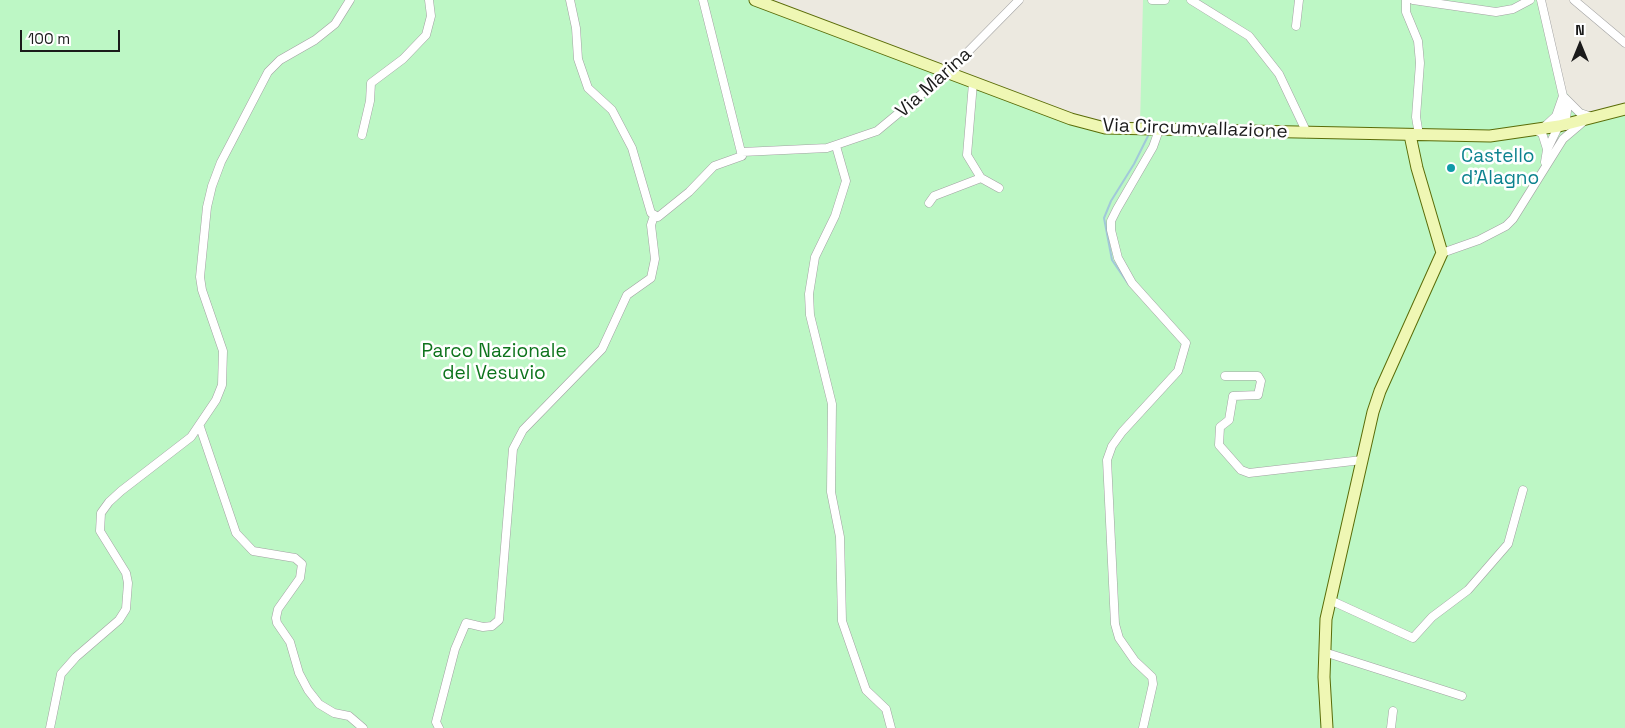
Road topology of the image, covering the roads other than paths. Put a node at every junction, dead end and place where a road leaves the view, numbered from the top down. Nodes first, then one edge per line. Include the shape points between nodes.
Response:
1 (350, 0) edge
2 (429, 0) edge
3 (570, 0) edge
4 (703, 0) edge
5 (755, 0) edge
6 (1019, 0) edge
7 (1152, 0) edge
8 (1165, 0) edge
9 (1191, 0) edge
10 (1299, 0) edge
11 (1406, 0) edge
12 (1413, 0) edge
13 (1530, 0) edge
14 (1541, 0) edge
15 (1574, 0) edge
16 (1296, 26) dead end
17 (1625, 43) edge
18 (947, 73) junction
19 (973, 83) junction
20 (1564, 104) junction
21 (1625, 109) edge
22 (1595, 116) junction
23 (1562, 126) junction
24 (1155, 130) junction
25 (1534, 131) junction
26 (1307, 133) junction
27 (362, 135) dead end
28 (1414, 135) junction
29 (1563, 139) junction
30 (836, 146) junction
31 (1547, 150) junction
32 (742, 152) junction
33 (1544, 167) junction
34 (980, 178) junction
35 (999, 188) dead end
36 (930, 203) dead end
37 (654, 216) junction
38 (1442, 253) junction
39 (1225, 376) dead end
40 (200, 427) junction
41 (1362, 460) junction
42 (1523, 490) dead end
43 (1330, 600) junction
44 (1324, 652) junction
45 (1462, 696) dead end
46 (1393, 711) dead end
47 (50, 728) edge
48 (363, 728) edge
49 (439, 728) edge
50 (892, 728) edge
51 (1143, 728) edge
52 (1327, 728) edge
53 (1391, 728) edge

1 - 40 street via 335,24 280,60 268,72 220,162 204,227 200,277 224,351 224,373 216,400
2 - 27 street via 426,35 403,59 371,83
3 - 37 street via 583,76 588,88 612,110 627,137
4 - 32 street
5 - 18 main road, Via Circumvallazione
6 - 18 street, Via Marina
7 - 8 street
9 - 26 street via 1232,24 1253,41 1279,74
10 - 16 street
11 - 28 street via 1406,12 1418,41 1420,63
12 - 13 street via 1496,12 1513,9
14 - 20 street
15 - 17 street
18 - 19 main road, Via Circumvallazione
18 - 30 street, Via Marina via 877,131
19 - 24 main road, Via Circumvallazione via 1094,126
19 - 34 street via 967,155
20 - 22 street via 1580,113
20 - 23 street
20 - 25 street via 1550,123
21 - 22 main road, Via Circumvallazione
22 - 23 main road, Via Circumvallazione
22 - 29 street via 1582,122
23 - 25 main road, Via Circumvallazione
23 - 29 street
23 - 31 street
24 - 26 main road, Via Circumvallazione
24 - 51 street via 1153,147 1114,215 1110,230 1118,258 1132,283 1186,343 1178,370 1122,432 1107,460 1115,624 1119,638 1135,661 1152,677 1153,684
25 - 28 main road, Via Circumvallazione via 1490,136
25 - 31 street via 1542,134
26 - 28 main road, Via Circumvallazione
28 - 38 main road via 1417,168
29 - 33 street
30 - 32 street, Via Marina
30 - 50 street via 846,181 841,200 815,257 809,294 810,316 832,404 831,492 840,537 842,621 866,690 886,708
31 - 33 street
32 - 37 street via 738,159 714,166 667,211
33 - 38 street via 1506,226 1480,240
34 - 35 street
34 - 36 street via 934,196
37 - 49 street via 651,225 655,260 651,278 627,295 602,349 523,430 513,449 499,620 492,626 483,627 466,623 455,648 436,722
38 - 41 main road via 1380,391
39 - 41 street via 1258,376 1261,380 1258,395 1233,396 1228,420 1220,427 1219,445 1241,470 1249,473
40 - 47 street via 109,502 101,513 100,531 126,573 126,609 119,620 61,674
40 - 48 street via 236,533 253,551 295,558 302,564 300,578 278,609 276,618 290,642 308,690 319,704 334,713 349,716
41 - 43 main road
42 - 43 street via 1508,544 1468,590 1432,618 1414,638
43 - 44 main road
44 - 45 street
44 - 52 main road
46 - 53 street

